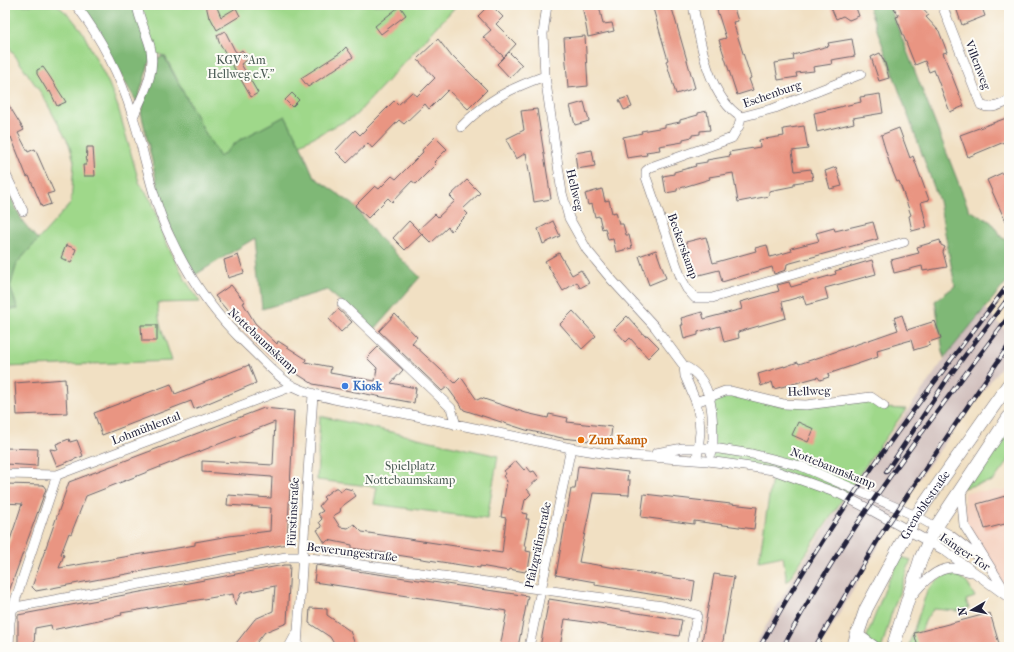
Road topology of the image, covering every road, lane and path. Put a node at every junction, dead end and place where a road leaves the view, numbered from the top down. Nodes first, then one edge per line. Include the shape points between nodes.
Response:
1 (76, 5) edge
2 (137, 5) edge
3 (547, 5) edge
4 (693, 5) edge
5 (942, 5) edge
6 (861, 74) dead end
7 (545, 76) junction
8 (1009, 101) edge
9 (133, 117) junction
10 (741, 117) junction
11 (462, 126) dead end
12 (5, 173) edge
13 (24, 211) dead end
14 (904, 242) dead end
15 (342, 304) dead end
16 (684, 366) junction
17 (1009, 384) edge
18 (293, 386) junction
19 (313, 394) junction
20 (710, 396) junction
21 (696, 402) junction
22 (884, 406) dead end
23 (1009, 418) edge
24 (456, 425) junction
25 (571, 448) junction
26 (698, 448) junction
27 (713, 448) junction
28 (644, 455) junction
29 (697, 459) junction
30 (708, 460) junction
31 (5, 474) edge
32 (56, 475) junction
33 (960, 488) junction
34 (916, 516) junction
35 (936, 527) junction
36 (908, 530) junction
37 (928, 542) junction
38 (303, 557) junction
39 (987, 564) junction
40 (975, 572) junction
41 (541, 589) junction
42 (1008, 598) edge
43 (907, 602) junction
44 (9, 608) edge
45 (298, 631) junction
46 (855, 641) edge
47 (8, 647) edge
48 (289, 647) edge
49 (297, 647) edge
50 (529, 647) edge
51 (691, 647) edge
52 (873, 647) edge
53 (893, 647) edge

1 - 9 street, Nottebaumskamp via 111,60
2 - 9 street via 152,60 146,89
3 - 7 street, Hellweg via 543,34
4 - 10 street, Eschenburg via 702,46 720,96 731,111
5 - 8 street, Villenweg via 981,105 988,108
6 - 10 street, Eschenburg via 774,108
7 - 11 street via 498,96
7 - 16 street, Hellweg via 562,193 569,218 587,250 655,327
9 - 18 street, Nottebaumskamp via 170,239 202,295 230,329
10 - 14 street, Beckerskamp via 732,138 646,171 681,278 695,298 712,298
12 - 13 street
15 - 24 street via 451,408
16 - 20 street, Hellweg via 694,370
16 - 21 street, Hellweg
17 - 34 main road, Grenoblestraße
18 - 19 street, Nottebaumskamp
18 - 32 street, Lohmühlental
19 - 24 street, Nottebaumskamp
19 - 38 street, Fürstinstraße
20 - 21 street, Hellweg
20 - 22 street, Hellweg via 731,391 784,404 806,405 871,397
20 - 27 street, Hellweg
21 - 26 street, Hellweg via 700,432
23 - 33 main road, Grenoblestraße
24 - 25 street, Nottebaumskamp
25 - 28 street, Nottebaumskamp via 608,454
25 - 41 street, Pfalzgräfinstraße
26 - 27 street, Nottebaumskamp
26 - 28 street, Nottebaumskamp
26 - 29 street, Hellweg
27 - 30 street, Hellweg
27 - 34 street, Nottebaumskamp via 801,466
28 - 29 street, Nottebaumskamp
29 - 30 street, Nottebaumskamp
30 - 36 street, Nottebaumskamp via 773,470 797,478 840,494
31 - 32 street, Lohmühlental
32 - 44 street
33 - 35 main road, Grenoblestraße
33 - 39 street, Isinger Tor via 964,525
34 - 35 street, Nottebaumskamp
34 - 36 main road, Grenoblestraße
35 - 37 main road, Grenoblestraße
35 - 39 street, Isinger Tor
36 - 37 street, Nottebaumskamp
36 - 46 main road, Grenoblestraße via 866,609
37 - 40 street, Isinger Tor
37 - 43 main road, Grenoblestraße
38 - 41 street, Bewerungestraße
38 - 44 street, Bewerungestraße via 286,557
38 - 45 street, Fürstinstraße
39 - 42 street, Isinger Tor via 999,579
40 - 42 street, Isinger Tor
40 - 43 street, Grenoblestraße via 952,568 936,572 920,585
41 - 50 street, Pfalzgräfinstraße
41 - 51 street, Bewerungestraße via 663,606 697,615
43 - 53 main road, Grenoblestraße
44 - 47 street
45 - 48 street, Fürstinstraße
45 - 49 street, Fürstinstraße
46 - 52 main road, Grenoblestraße

